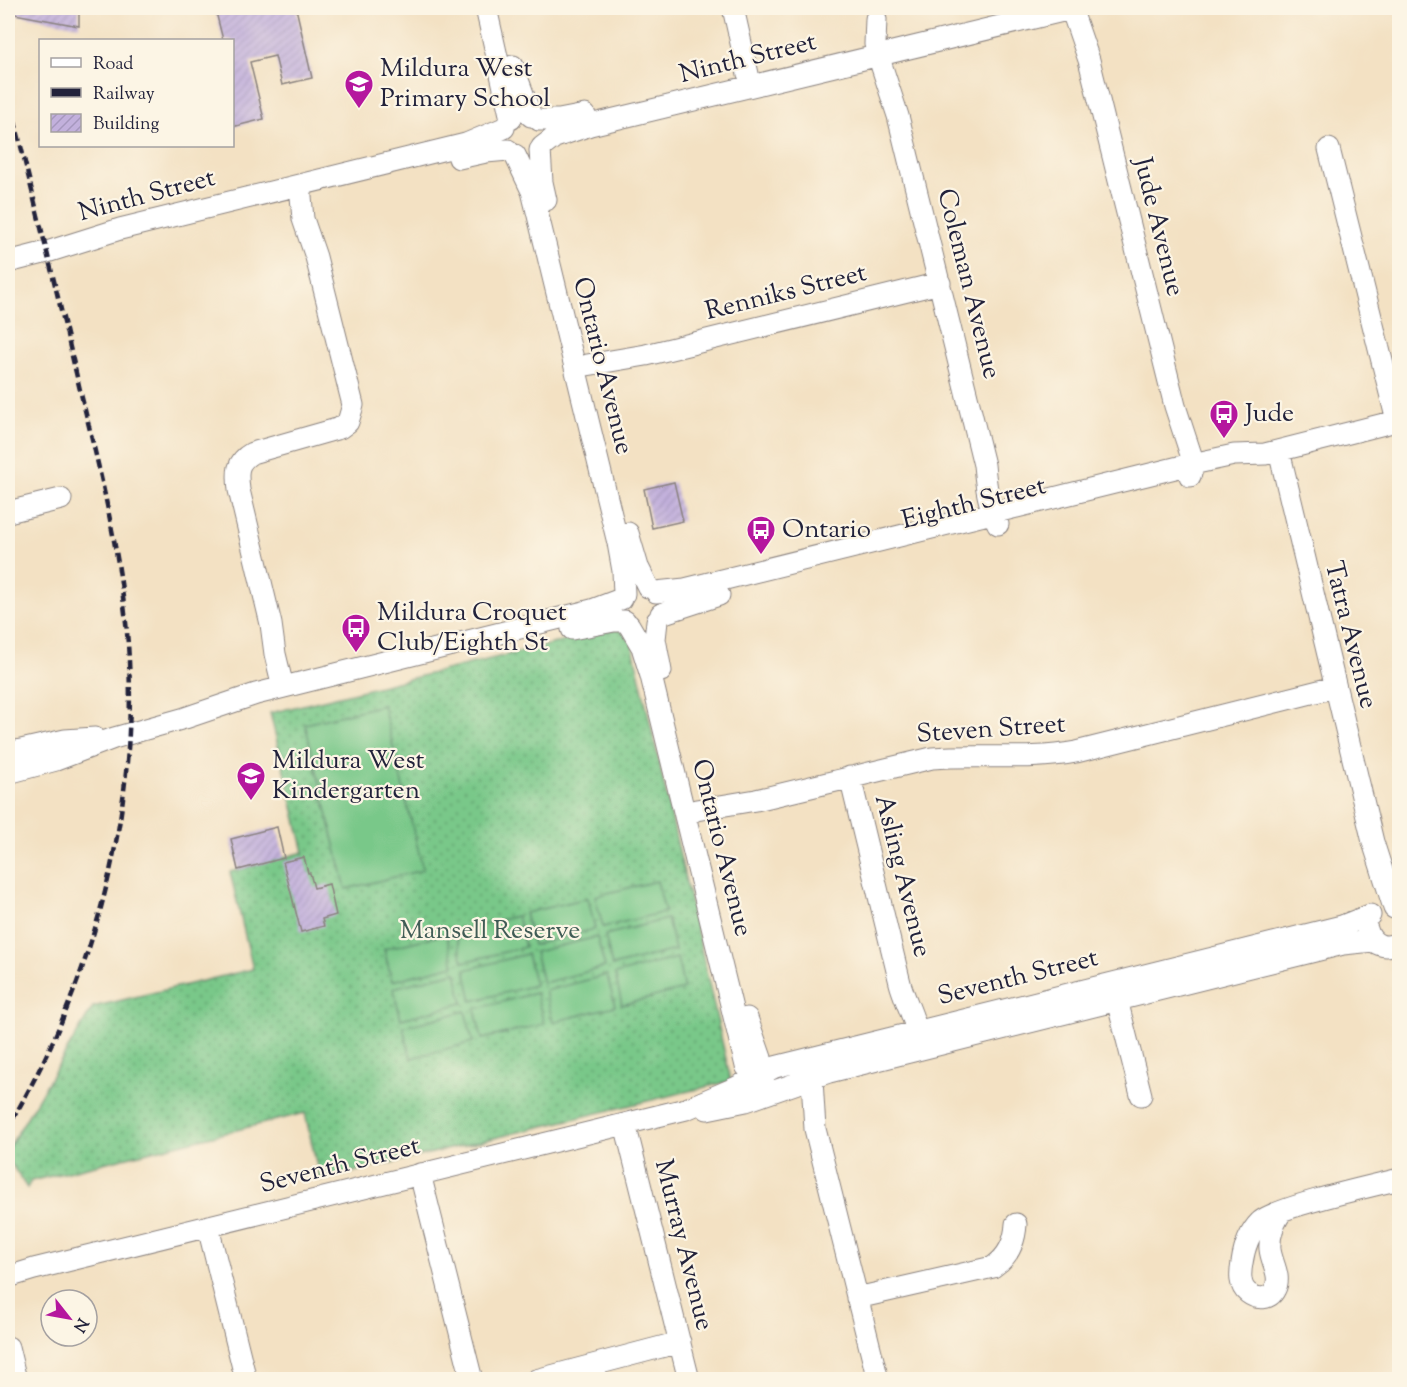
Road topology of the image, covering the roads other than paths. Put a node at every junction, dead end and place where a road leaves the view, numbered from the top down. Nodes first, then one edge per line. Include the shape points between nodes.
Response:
1 (486, 8) edge
2 (498, 8) edge
3 (733, 8) edge
4 (1020, 8) edge
5 (1074, 8) edge
6 (876, 13) edge
7 (881, 48) junction
8 (748, 74) junction
9 (521, 121) junction
10 (541, 148) junction
11 (1329, 149) dead end
12 (512, 153) junction
13 (301, 193) junction
14 (8, 262) edge
15 (940, 283) junction
16 (588, 370) junction
17 (1398, 421) edge
18 (1272, 452) junction
19 (1189, 469) junction
20 (61, 499) dead end
21 (8, 512) edge
22 (998, 517) junction
23 (652, 590) junction
24 (622, 596) junction
25 (659, 617) junction
26 (627, 623) junction
27 (288, 686) junction
28 (1335, 687) junction
29 (185, 718) junction
30 (114, 738) junction
31 (8, 753) edge
32 (8, 773) edge
33 (850, 777) junction
34 (693, 815) junction
35 (1386, 910) edge
36 (1390, 947) edge
37 (1115, 992) junction
38 (914, 1038) junction
39 (776, 1080) junction
40 (1141, 1095) dead end
41 (625, 1124) junction
42 (420, 1174) junction
43 (1400, 1179) edge
44 (1281, 1210) dead end
45 (1016, 1224) dead end
46 (207, 1227) junction
47 (8, 1277) edge
48 (857, 1298) junction
49 (680, 1342) junction
50 (8, 1347) edge
51 (16, 1380) edge
52 (246, 1380) edge
53 (472, 1380) edge
54 (536, 1380) edge
55 (689, 1380) edge
56 (878, 1380) edge

1 - 9 street
2 - 9 street via 518,84
3 - 8 street
4 - 7 street, Ninth Street
5 - 7 street, Ninth Street
5 - 19 street, Jude Avenue
6 - 7 street, Coleman Avenue
7 - 8 street, Ninth Street
7 - 10 street, Ninth Street via 590,125 555,137
7 - 15 street, Coleman Avenue
8 - 9 street, Ninth Street via 580,116
9 - 10 street via 545,133
9 - 12 street via 503,140
9 - 13 street, Ninth Street via 466,144
10 - 12 street via 529,157
10 - 16 street, Ontario Avenue via 542,182
11 - 17 street
12 - 13 street, Ninth Street via 486,152
12 - 24 street, Ontario Avenue via 532,191 618,543
13 - 14 street, Ninth Street via 120,228
13 - 27 street via 314,233 316,257 353,405 348,422 340,428 252,453 243,458 238,468 239,490 272,624 283,652
15 - 16 street, Renniks Street
15 - 22 street, Coleman Avenue via 987,492
16 - 23 street, Ontario Avenue via 630,540 638,567
17 - 18 street, Eighth Street
18 - 19 street, Eighth Street via 1234,455
18 - 28 street, Tatra Avenue
19 - 22 street, Eighth Street
20 - 21 street
22 - 23 street, Eighth Street via 685,589
22 - 25 street, Eighth Street via 719,595
23 - 24 street via 635,586
23 - 25 street via 662,602
24 - 26 street via 620,611
24 - 27 street via 592,610
25 - 26 street via 647,627
25 - 34 street, Ontario Avenue via 655,639
26 - 29 street via 614,621 577,628 262,706
26 - 34 street, Ontario Avenue via 642,647
27 - 29 street
28 - 33 street, Steven Street via 1055,756 932,758
28 - 35 street, Tatra Avenue via 1387,882
29 - 30 street
30 - 31 street via 65,740
30 - 32 street
33 - 34 street, Steven Street
33 - 38 street, Asling Avenue
34 - 39 street, Ontario Avenue via 746,1066
35 - 36 street, Tatra Avenue via 1366,926 1367,932
35 - 37 street, Seventh Street
36 - 37 street, Seventh Street via 1343,944
37 - 38 street, Seventh Street
37 - 40 street
38 - 39 street, Seventh Street
39 - 41 street, Seventh Street via 735,1088 686,1109
39 - 48 street, Ontario Avenue via 813,1089 815,1130
41 - 42 street, Seventh Street
41 - 49 street, Murray Avenue
42 - 46 street, Seventh Street
42 - 53 street
43 - 44 street
45 - 48 street via 1012,1244 993,1267
46 - 47 street, Seventh Street
46 - 52 street
48 - 56 street, Ontario Avenue
49 - 54 street
49 - 55 street, Murray Avenue
50 - 51 street

